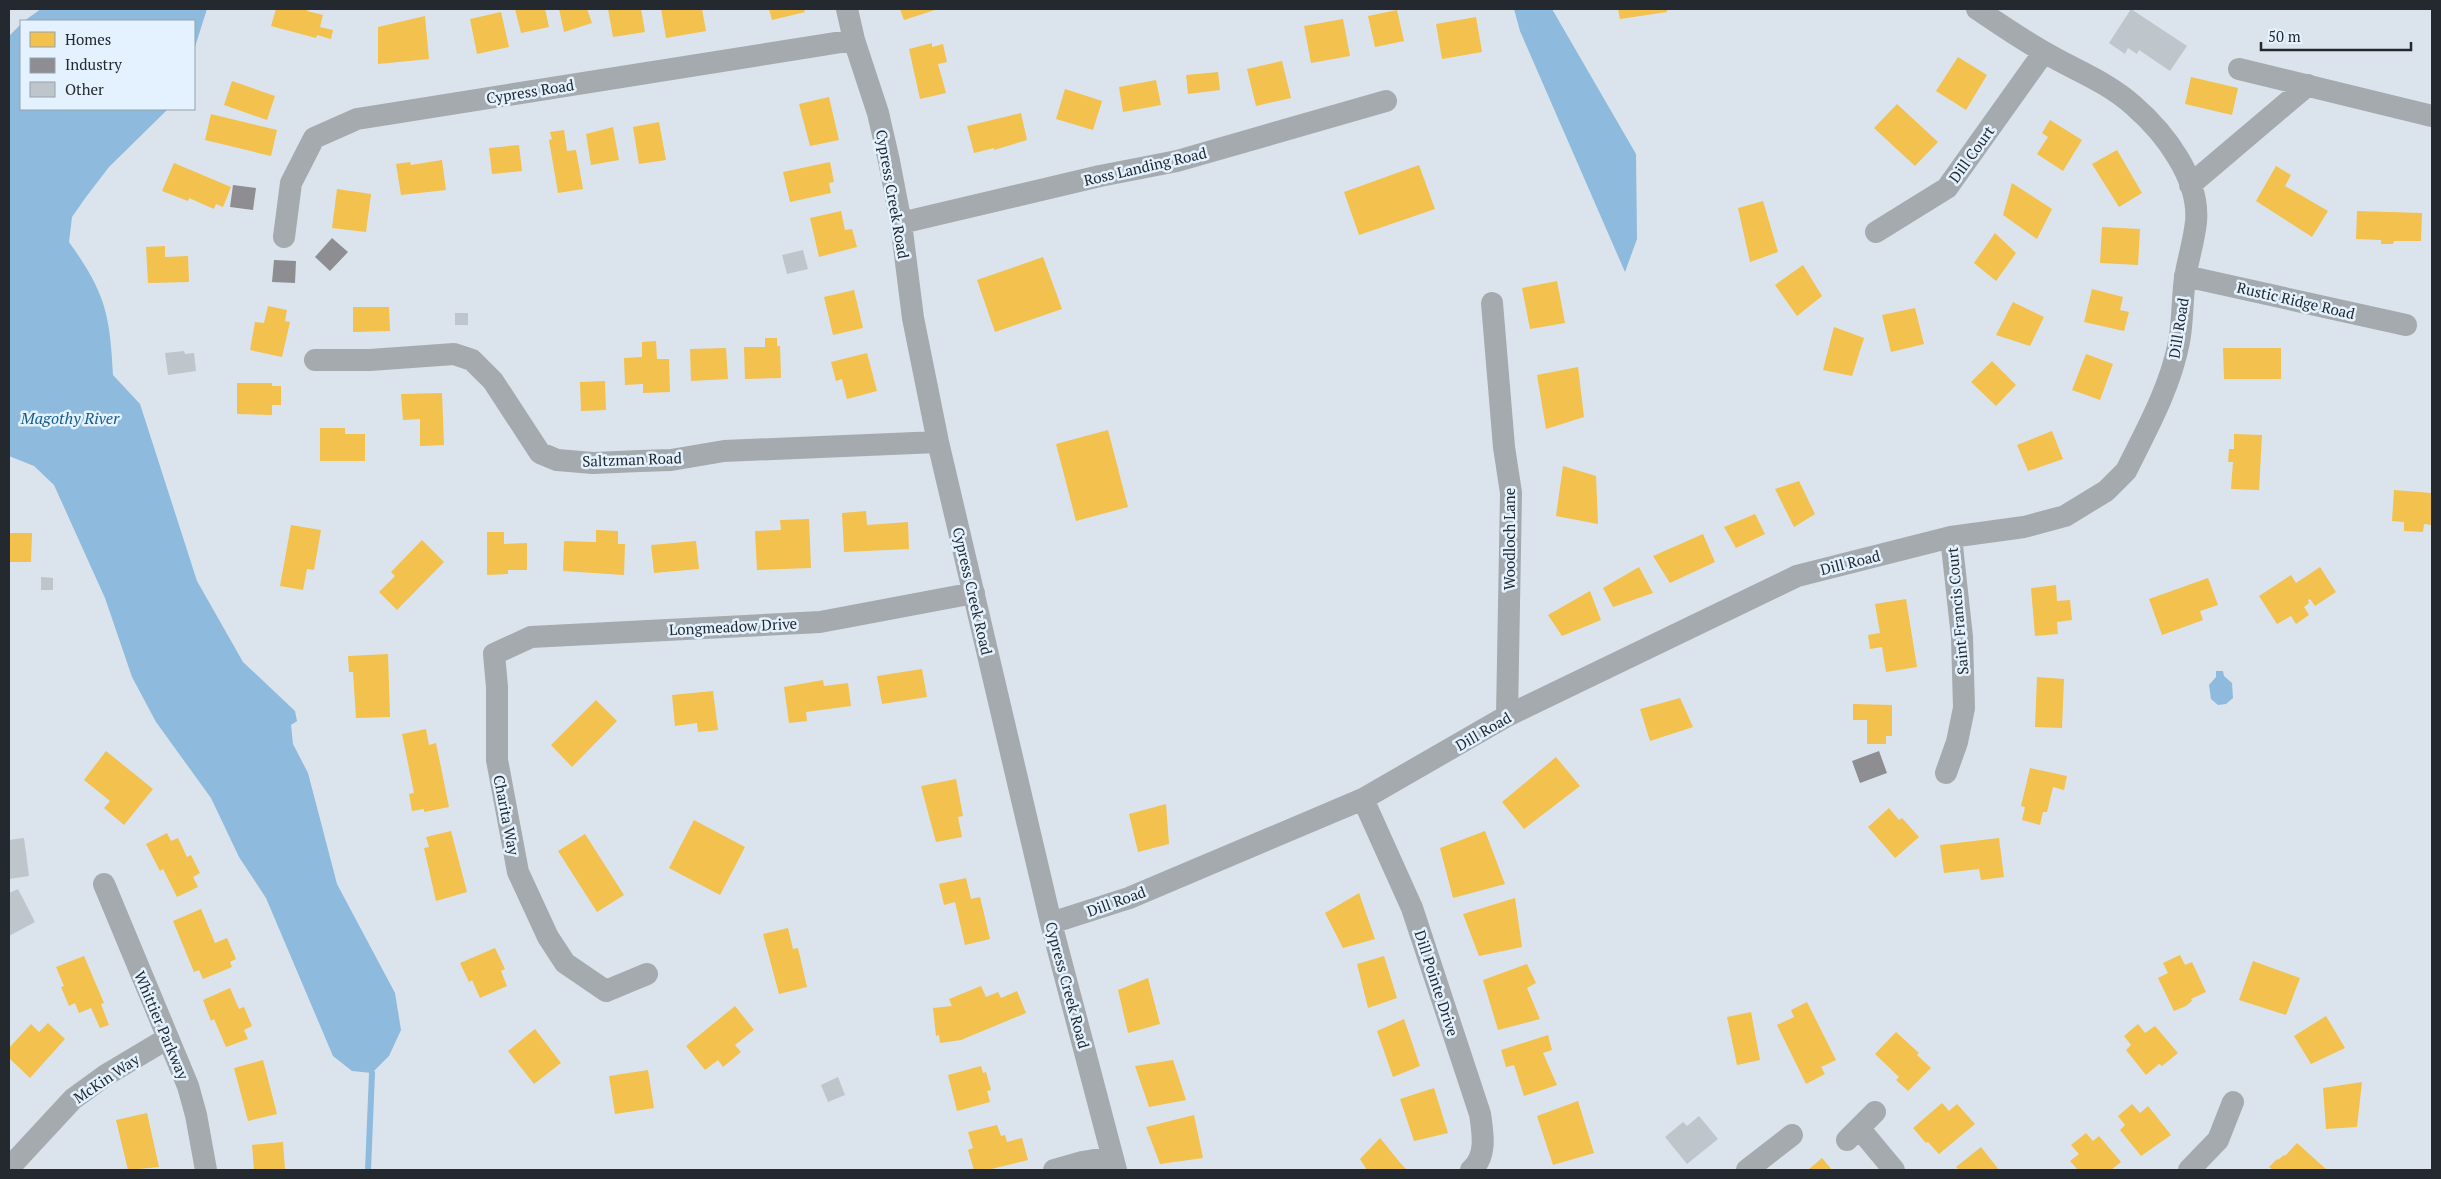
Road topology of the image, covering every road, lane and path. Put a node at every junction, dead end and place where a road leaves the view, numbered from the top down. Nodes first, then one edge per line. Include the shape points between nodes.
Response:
1 (847, 9) edge
2 (1977, 9) edge
3 (854, 40) junction
4 (2044, 52) junction
5 (2239, 69) dead end
6 (2308, 85) junction
7 (1386, 101) dead end
8 (2432, 116) edge
9 (2190, 186) junction
10 (901, 223) junction
11 (1876, 232) dead end
12 (284, 237) dead end
13 (2185, 276) junction
14 (1492, 303) dead end
15 (2406, 325) dead end
16 (315, 360) dead end
17 (938, 442) junction
18 (1951, 537) junction
19 (974, 593) junction
20 (494, 654) joint
21 (1507, 716) junction
22 (1946, 773) dead end
23 (1363, 799) junction
24 (104, 884) dead end
25 (1052, 923) junction
26 (647, 974) dead end
27 (168, 1038) junction
28 (2233, 1102) dead end
29 (1875, 1112) dead end
30 (1792, 1135) dead end
31 (1114, 1164) edge
32 (9, 1168) edge
33 (206, 1170) edge
34 (1054, 1170) edge
35 (1471, 1170) edge
36 (1746, 1170) edge
37 (1894, 1170) edge
38 (2189, 1170) edge

1 - 3 street, Cypress Creek Road
2 - 4 street, Dill Road
3 - 10 street, Cypress Creek Road via 878,113
3 - 12 street, Cypress Road via 357,119 314,138 290,183
4 - 9 street, Dill Road via 2106,85 2134,106 2165,139
4 - 11 street, Dill Court via 1946,188
5 - 6 street
6 - 8 street
6 - 9 street
7 - 10 street, Ross Landing Road via 1177,161
9 - 13 street, Dill Road via 2196,221
10 - 17 street, Cypress Creek Road via 913,318
13 - 15 street, Rustic Ridge Road
13 - 18 street, Dill Road via 2179,342 2166,389 2118,481 2065,516 2024,527
14 - 21 street, Woodloch Lane via 1511,494
16 - 17 street, Saltzman Road via 454,354 472,360 493,381 540,453 557,460 593,464 640,462 724,451
17 - 19 street, Cypress Creek Road
18 - 21 street, Dill Road via 1797,576
18 - 22 street, Saint Francis Court via 1962,637 1964,708
19 - 20 street, Longmeadow Drive via 820,622 531,637
19 - 25 street, Cypress Creek Road
20 - 26 street, Charita Way via 497,760 518,872 548,937 565,963 606,991
21 - 23 street, Dill Road
23 - 25 street, Dill Road via 1128,898
23 - 35 street, Dill Pointe Drive via 1412,908 1480,1114 1484,1142 1478,1165
24 - 27 street, Whittier Parkway
25 - 31 street, Cypress Creek Road
27 - 32 street, McKin Way via 73,1099
27 - 33 street, Whittier Parkway via 196,1115
28 - 38 street via 2218,1140
29 - 37 street via 1853,1134
30 - 36 street
31 - 34 street via 1082,1162

